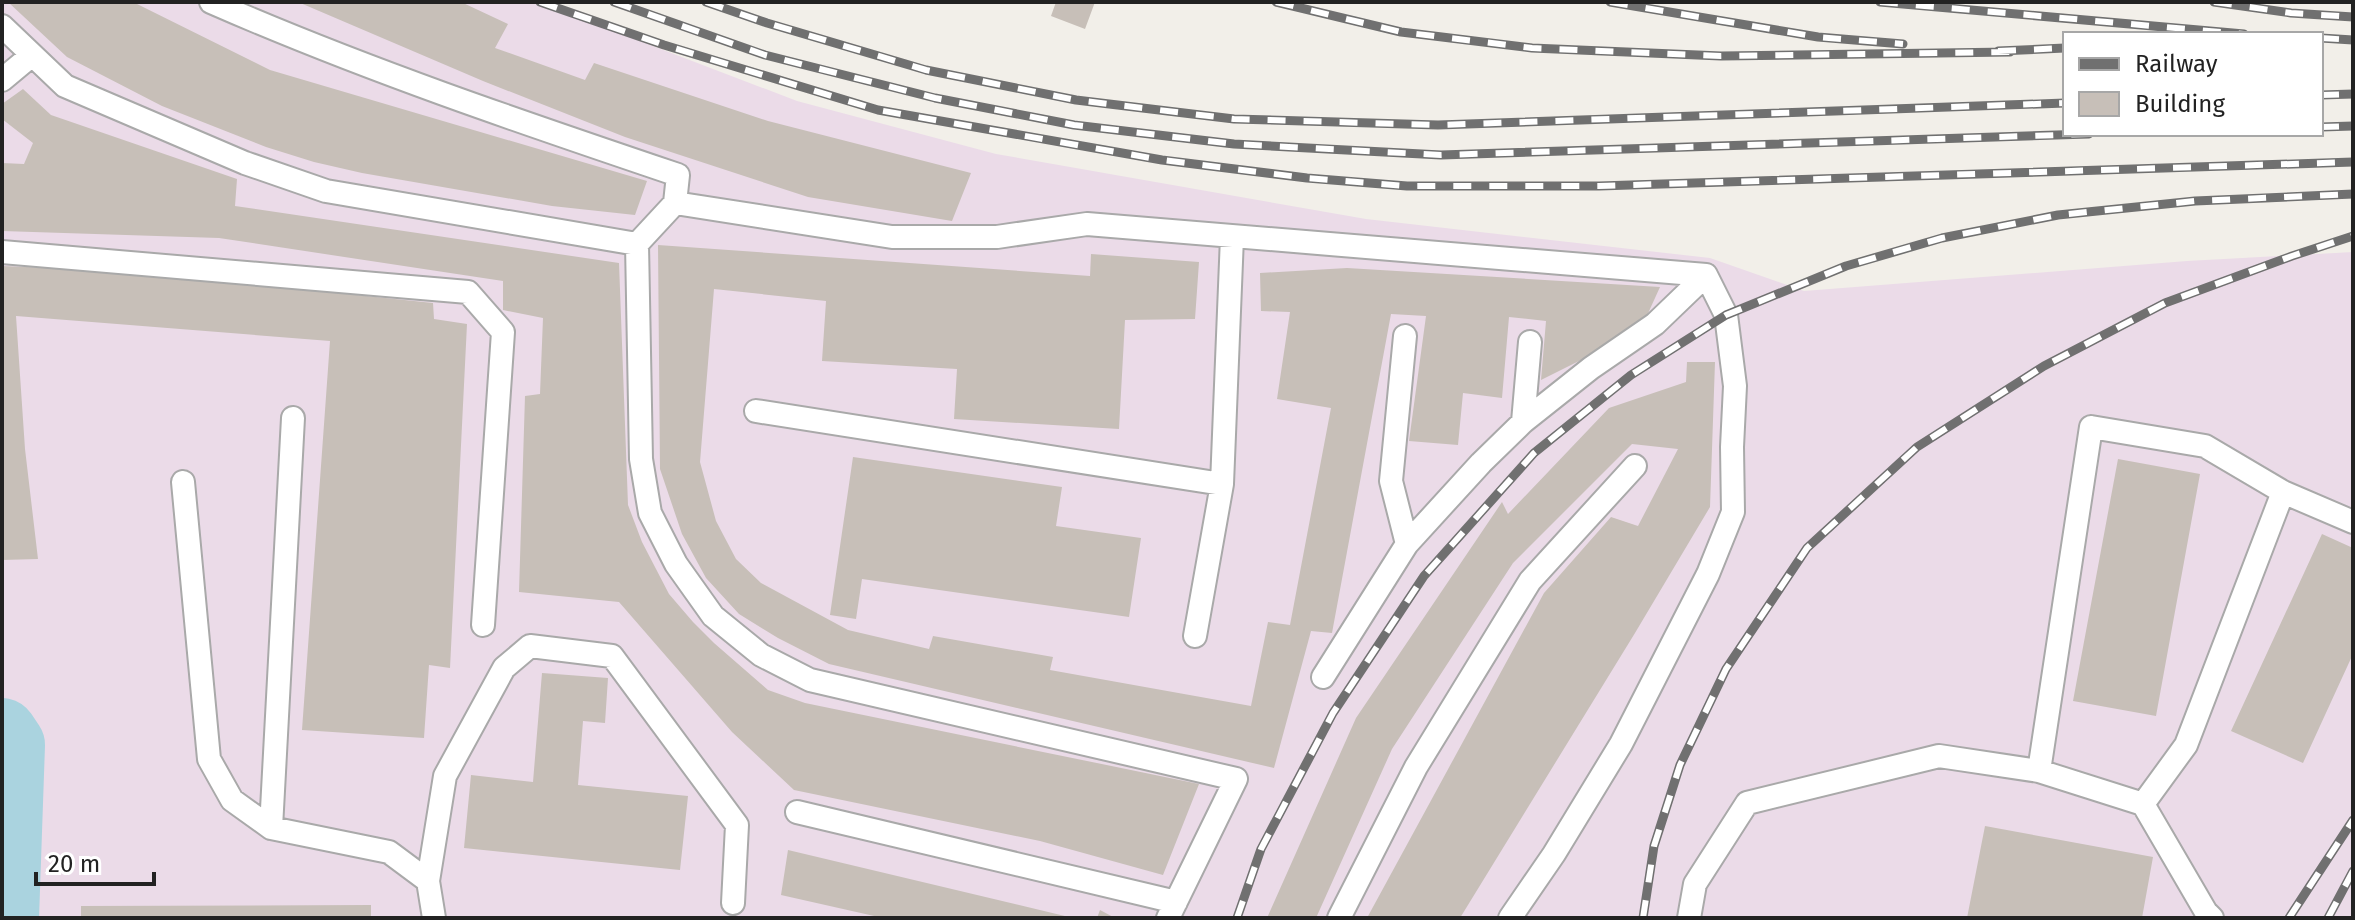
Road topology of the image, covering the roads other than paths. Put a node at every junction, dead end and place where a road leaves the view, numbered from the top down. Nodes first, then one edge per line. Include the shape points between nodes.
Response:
1 (211, 2) edge
2 (2, 26) edge
3 (32, 55) junction
4 (2, 80) edge
5 (675, 203) junction
6 (1232, 237) junction
7 (637, 244) junction
8 (2, 252) edge
9 (1706, 275) junction
10 (1405, 336) dead end
11 (1530, 342) dead end
12 (756, 411) dead end
13 (293, 418) dead end
14 (1523, 422) junction
15 (1635, 466) dead end
16 (183, 482) dead end
17 (1222, 484) junction
18 (2283, 492) junction
19 (2353, 522) edge
20 (1407, 544) junction
21 (483, 625) dead end
22 (1195, 636) dead end
23 (1323, 677) dead end
24 (2039, 771) junction
25 (2143, 804) junction
26 (797, 812) dead end
27 (271, 828) junction
28 (428, 881) junction
29 (733, 903) dead end
30 (1172, 910) edge
31 (434, 918) edge
32 (1339, 918) edge
33 (1510, 918) edge
34 (1689, 918) edge
35 (2212, 918) edge

1 - 5 lane via 469,104 678,175
2 - 3 lane
3 - 4 lane
3 - 7 lane via 65,86 245,163 326,191
5 - 6 lane via 892,237 997,237 1087,224
5 - 7 lane
6 - 9 lane
6 - 17 lane
7 - 30 lane via 641,459 650,513 676,564 713,616 761,655 810,680 1236,779
8 - 21 lane via 468,292 503,332
9 - 14 lane via 1655,324
9 - 33 lane via 1726,315 1735,386 1733,512 1708,574 1621,744
10 - 20 lane via 1391,481
11 - 14 lane
12 - 17 lane
13 - 27 lane
14 - 20 lane
15 - 32 lane via 1530,581 1416,767
16 - 27 lane via 209,759 232,800
17 - 22 lane
18 - 19 lane
18 - 24 lane via 2205,446 2091,427
18 - 25 lane via 2186,745
20 - 23 lane
24 - 25 lane
24 - 34 lane via 1939,756 1747,803 1695,884
25 - 35 lane
26 - 30 lane
27 - 28 lane via 389,852
28 - 29 lane via 445,776 504,668 530,646 612,656 737,825
28 - 31 lane

